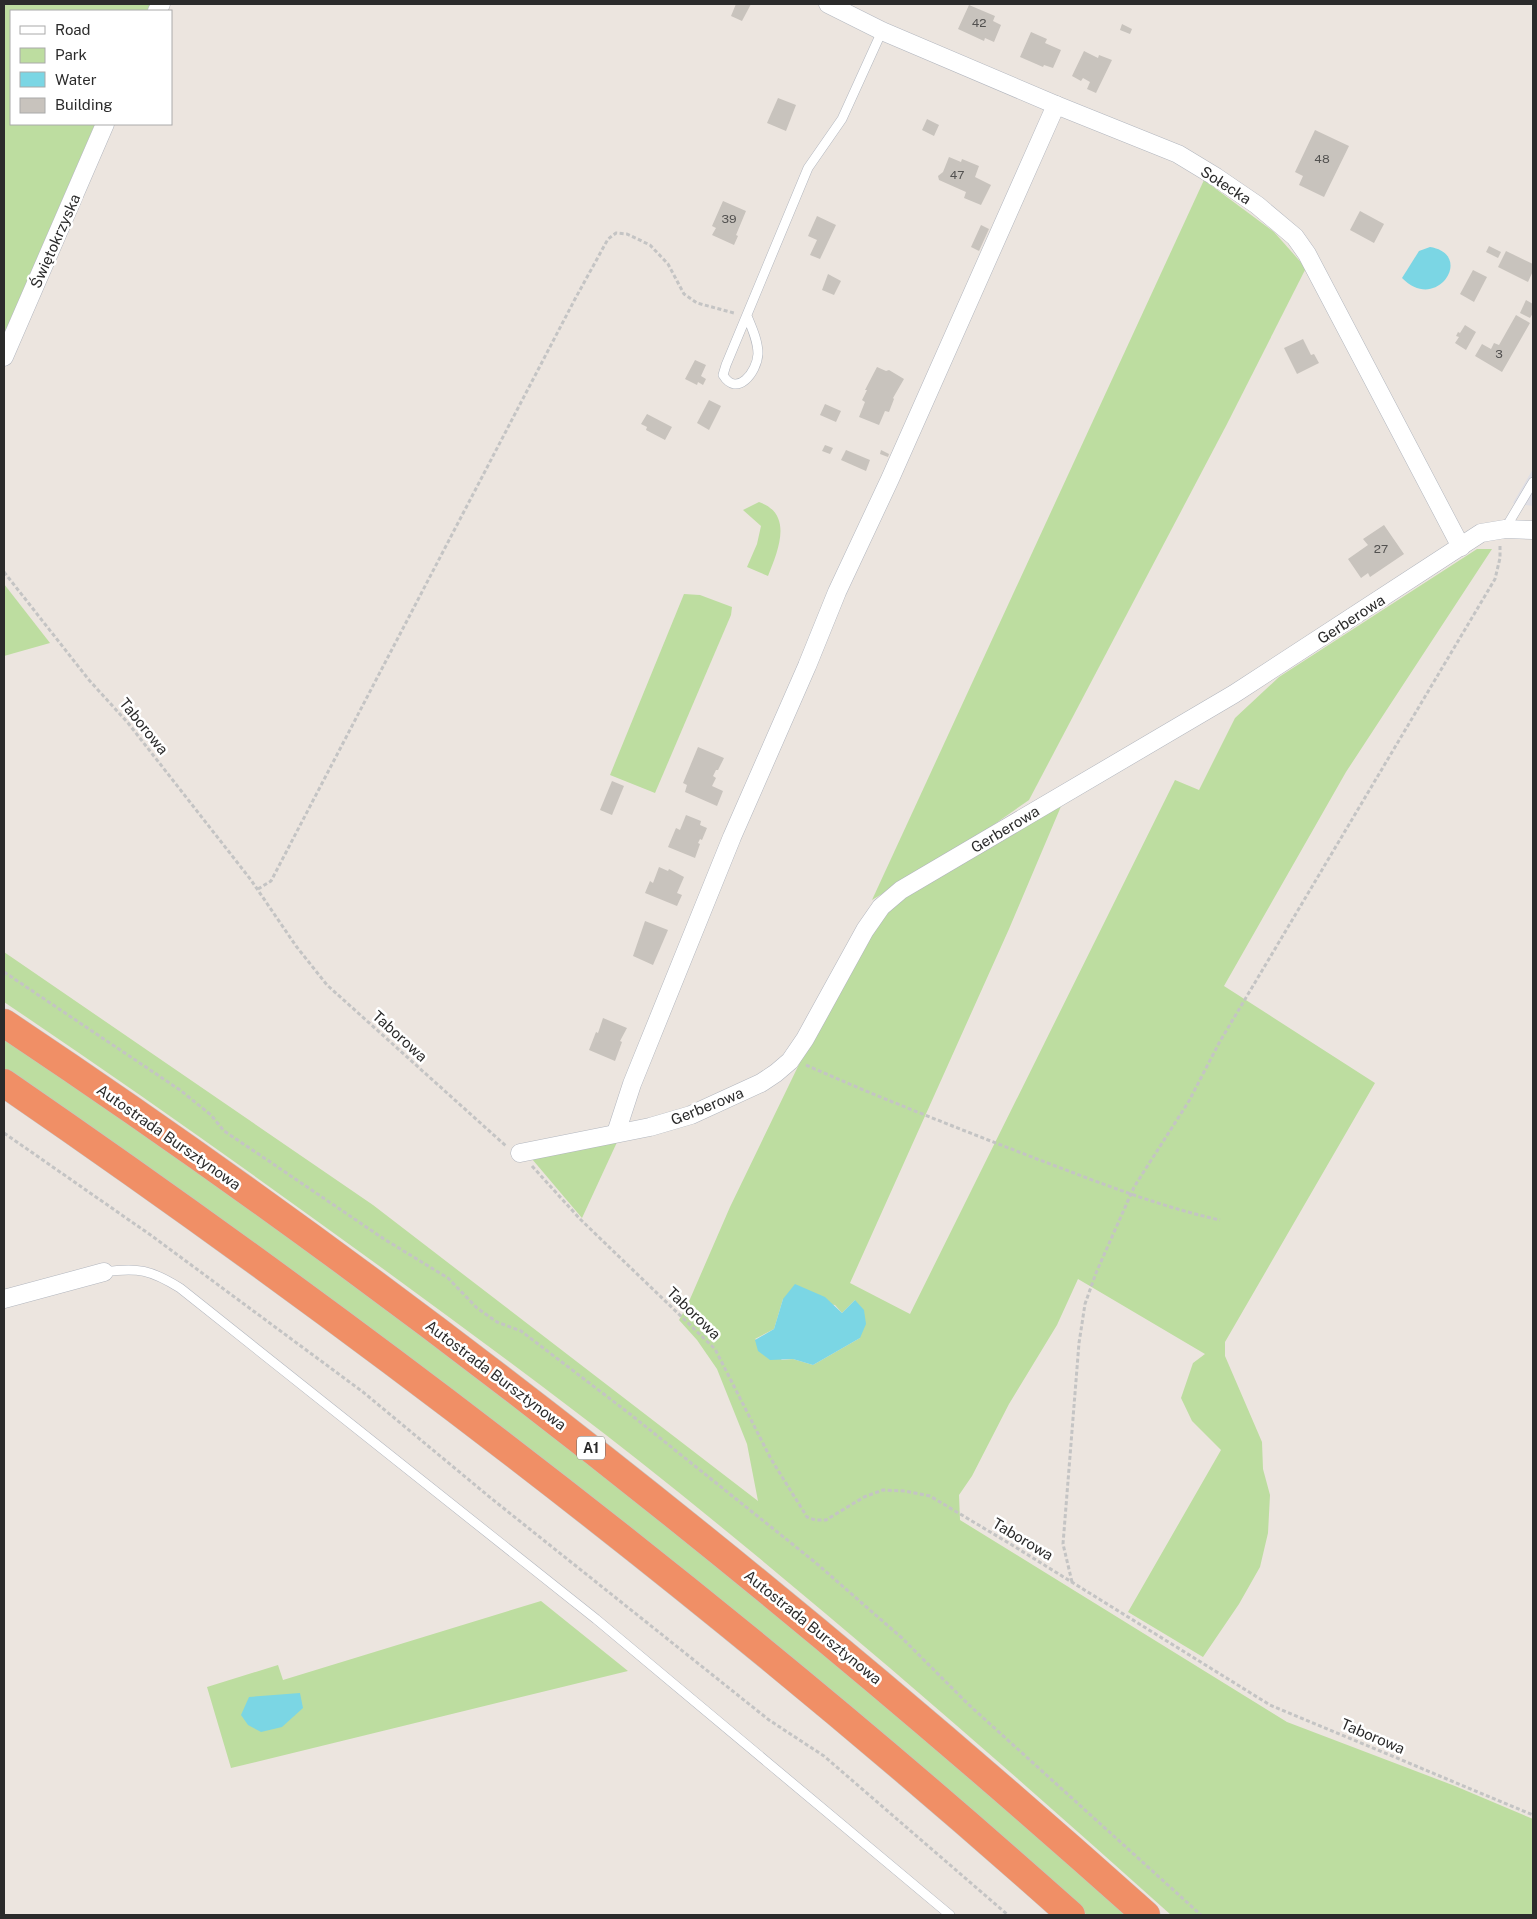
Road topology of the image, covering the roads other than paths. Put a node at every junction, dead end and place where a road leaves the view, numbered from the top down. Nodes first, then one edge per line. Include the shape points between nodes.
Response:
1 (828, 4) edge
2 (882, 31) junction
3 (1056, 106) junction
4 (105, 125) edge
5 (747, 316) junction
6 (4, 357) edge
7 (1533, 482) edge
8 (1503, 530) junction
9 (1533, 530) edge
10 (1461, 547) junction
11 (4, 1023) edge
12 (4, 1083) edge
13 (616, 1133) junction
14 (520, 1153) road end
15 (104, 1272) joint
16 (4, 1299) edge
17 (950, 1915) edge
18 (1071, 1915) edge
19 (1146, 1915) edge

1 - 2 street, Sołecka
2 - 3 street, Sołecka
2 - 5 lane via 842,119 808,168
3 - 10 street, Sołecka via 1178,154 1257,205 1295,237
3 - 13 street via 837,592 736,829 632,1084
4 - 6 street, Świętokrzyska
5 - 5 lane via 758,353 751,376 736,384 723,375
7 - 8 lane
8 - 9 street, Gerberowa
8 - 10 street, Gerberowa via 1482,533
10 - 13 street, Gerberowa via 1234,694 902,890 881,907 805,1039 776,1073 691,1115
11 - 19 highway, Autostrada Bursztynowa / A1 via 320,1243 562,1425 890,1690
12 - 18 highway via 285,1280 493,1436 785,1669
13 - 14 street, Gerberowa
15 - 16 street
15 - 17 lane via 137,1269 161,1276 180,1288 596,1619

